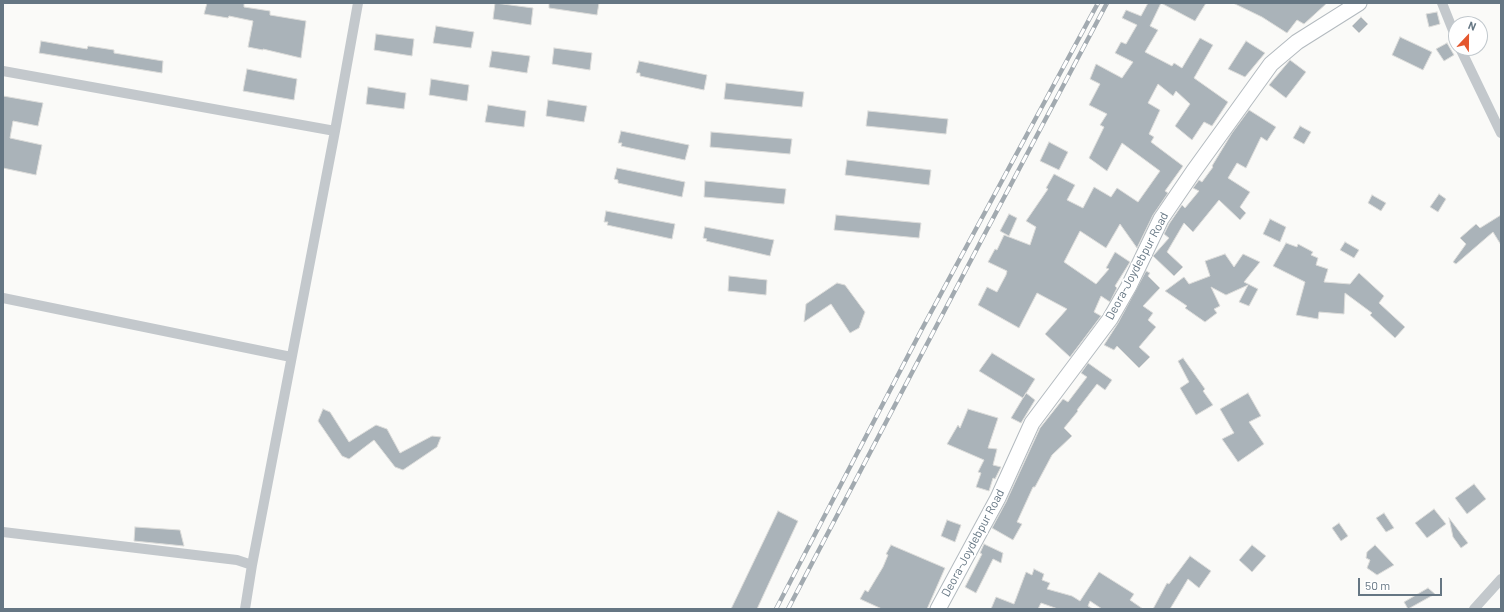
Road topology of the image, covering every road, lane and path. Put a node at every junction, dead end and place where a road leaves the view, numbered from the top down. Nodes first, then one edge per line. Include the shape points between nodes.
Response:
1 (358, 3) edge
2 (1359, 3) edge
3 (1442, 3) edge
4 (1448, 18) edge
5 (1464, 56) edge
6 (3, 71) edge
7 (336, 131) junction
8 (1501, 133) edge
9 (3, 298) edge
10 (291, 357) junction
11 (3, 532) edge
12 (252, 565) junction
13 (1501, 579) edge
14 (245, 609) edge
15 (938, 609) edge
16 (1474, 609) edge

1 - 7 street
2 - 15 street, Deora-Joydebpur Road via 1297,42 1271,64 1193,172 1161,219 1110,319 1032,423 998,498
3 - 4 street
5 - 8 street
6 - 7 street
7 - 10 street
9 - 10 street
10 - 12 street
11 - 12 street via 237,560
12 - 14 street
13 - 16 street

